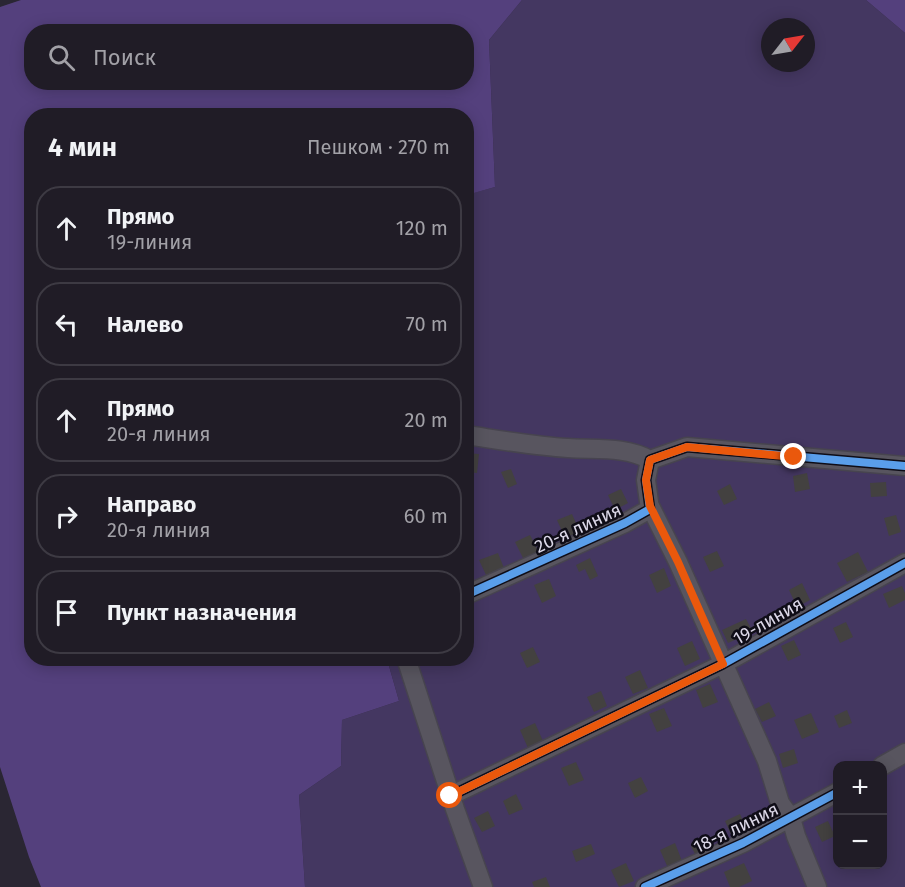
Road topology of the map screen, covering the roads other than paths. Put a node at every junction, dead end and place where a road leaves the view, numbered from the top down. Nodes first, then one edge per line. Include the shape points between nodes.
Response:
1 (474, 436) edge
2 (650, 460) junction
3 (905, 466) edge
4 (650, 506) junction
5 (905, 563) edge
6 (474, 591) edge
7 (723, 664) junction
8 (409, 666) edge
9 (905, 753) edge
10 (887, 763) edge
11 (833, 794) edge
12 (450, 796) junction
13 (791, 818) junction
14 (483, 887) edge
15 (645, 887) edge
16 (817, 887) edge

1 - 2 street via 616,450
2 - 3 street via 687,447
2 - 4 street via 646,480
4 - 6 street, 20-я линия via 625,523
4 - 7 street
5 - 7 street, 19-линия
7 - 12 street, 19-линия
7 - 13 street via 767,761 780,803
8 - 12 street
9 - 10 street
11 - 13 street, 18-я линия
12 - 14 street
13 - 15 street, 18-я линия
13 - 16 street

